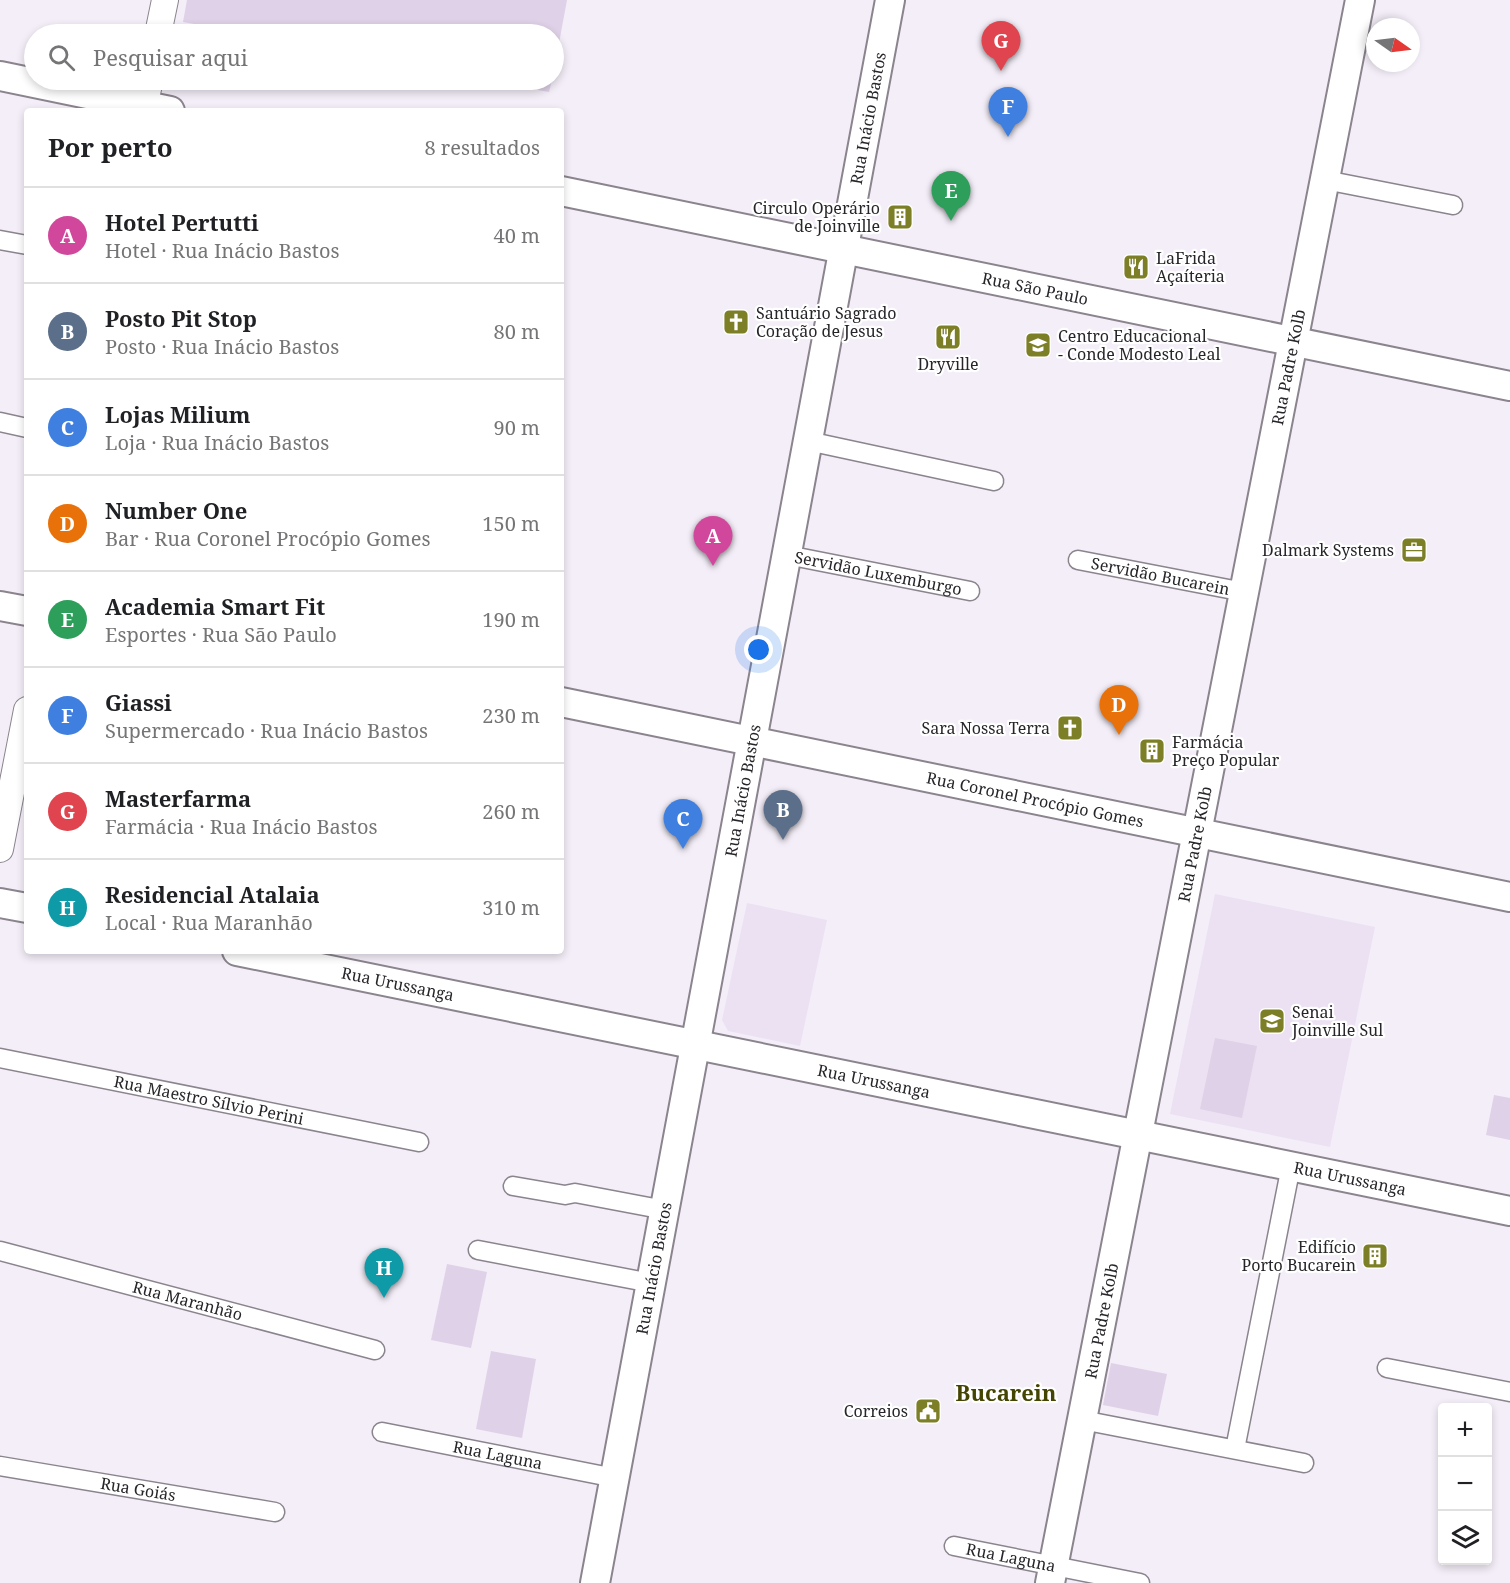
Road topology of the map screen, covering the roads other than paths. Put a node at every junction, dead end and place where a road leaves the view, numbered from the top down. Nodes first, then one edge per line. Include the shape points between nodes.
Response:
1 (165, 0) edge
2 (890, 0) edge
3 (1360, 0) edge
4 (160, 24) edge
5 (0, 76) edge
6 (24, 80) edge
7 (82, 90) edge
8 (152, 102) edge
9 (1325, 180) junction
10 (564, 192) edge
11 (1453, 205) dead end
12 (0, 240) edge
13 (24, 244) edge
14 (843, 249) junction
15 (1293, 342) junction
16 (1510, 386) edge
17 (0, 422) edge
18 (24, 427) edge
19 (808, 441) junction
20 (994, 481) dead end
21 (787, 555) junction
22 (1078, 560) dead end
23 (0, 586) edge
24 (24, 591) edge
25 (970, 591) dead end
26 (1244, 592) junction
27 (0, 606) edge
28 (24, 611) edge
29 (564, 703) edge
30 (564, 721) edge
31 (24, 725) edge
32 (750, 750) junction
33 (1195, 842) junction
34 (0, 849) edge
35 (1510, 897) edge
36 (0, 903) edge
37 (24, 907) edge
38 (1510, 916) edge
39 (252, 954) edge
40 (696, 1045) junction
41 (0, 1058) edge
42 (1138, 1135) junction
43 (419, 1142) dead end
44 (1291, 1166) junction
45 (513, 1186) dead end
46 (665, 1210) junction
47 (1510, 1211) edge
48 (478, 1250) dead end
49 (0, 1251) edge
50 (651, 1283) junction
51 (375, 1350) dead end
52 (1387, 1368) dead end
53 (1510, 1392) edge
54 (1082, 1419) junction
55 (382, 1432) dead end
56 (1235, 1449) junction
57 (1304, 1463) dead end
58 (0, 1466) edge
59 (615, 1478) junction
60 (274, 1512) dead end
61 (954, 1546) dead end
62 (1052, 1574) edge
63 (595, 1583) edge
64 (1140, 1583) edge

1 - 4 main road
2 - 14 main road, Rua Inácio Bastos
3 - 9 main road, Rua Padre Kolb
5 - 6 main road
7 - 8 main road
9 - 11 street
9 - 15 main road, Rua Padre Kolb
10 - 14 main road, Rua São Paulo
12 - 13 street
14 - 15 main road, Rua São Paulo
14 - 19 main road, Rua Inácio Bastos
15 - 16 main road, Rua São Paulo
15 - 26 main road, Rua Padre Kolb
17 - 18 street
19 - 20 street
19 - 21 main road, Rua Inácio Bastos
21 - 25 street, Servidão Luxemburgo
21 - 32 main road, Rua Inácio Bastos
22 - 26 street, Servidão Bucarein
23 - 24 main road
26 - 33 main road, Rua Padre Kolb
27 - 28 main road
29 - 32 main road, Rua Coronel Procópio Gomes
30 - 32 main road, Rua Coronel Procópio Gomes
31 - 34 main road
32 - 33 main road, Rua Coronel Procópio Gomes
32 - 40 main road, Rua Inácio Bastos
33 - 35 main road, Rua Coronel Procópio Gomes
33 - 38 main road, Rua Coronel Procópio Gomes
33 - 42 main road, Rua Padre Kolb
36 - 37 main road
39 - 40 main road, Rua Urussanga
40 - 42 main road, Rua Urussanga
40 - 46 main road, Rua Inácio Bastos
41 - 43 street, Rua Maestro Sílvio Perini
42 - 44 main road, Rua Urussanga
42 - 54 main road, Rua Padre Kolb
44 - 47 main road, Rua Urussanga
44 - 56 street
45 - 46 street
46 - 50 main road, Rua Inácio Bastos
48 - 50 street
49 - 51 street, Rua Maranhão
50 - 59 main road, Rua Inácio Bastos
52 - 53 street
54 - 56 street
54 - 62 main road, Rua Padre Kolb
55 - 59 street, Rua Laguna
56 - 57 street
58 - 60 street, Rua Goiás
59 - 63 main road, Rua Inácio Bastos
61 - 62 street, Rua Laguna
62 - 64 street, Rua Laguna

